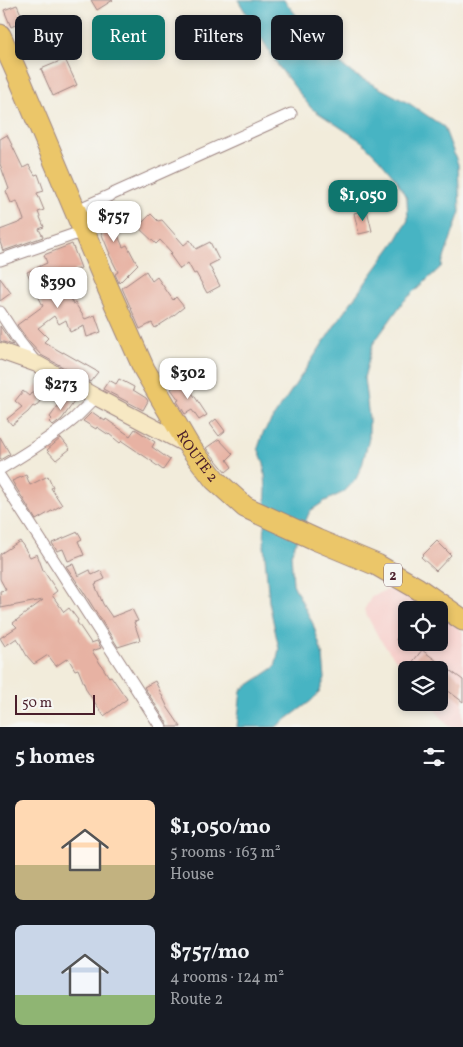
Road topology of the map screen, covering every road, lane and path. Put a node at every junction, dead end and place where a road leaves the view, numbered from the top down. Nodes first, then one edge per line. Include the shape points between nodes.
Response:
1 (0, 35) edge
2 (291, 114) dead end
3 (75, 212) junction
4 (84, 231) junction
5 (0, 260) edge
6 (0, 312) edge
7 (0, 351) edge
8 (37, 364) junction
9 (96, 397) junction
10 (189, 446) junction
11 (0, 469) edge
12 (0, 478) edge
13 (463, 620) edge
14 (161, 727) edge

1 - 3 highway, ROUTE 2 / 2
2 - 3 street
3 - 4 highway, ROUTE 2 / 2
4 - 5 street
4 - 10 highway, ROUTE 2 / 2 via 144,369
6 - 8 street
7 - 8 street
8 - 9 street
9 - 10 street
9 - 11 street via 58,432
10 - 13 highway, ROUTE 2 / 2 via 215,480 245,507 377,565
12 - 14 street

